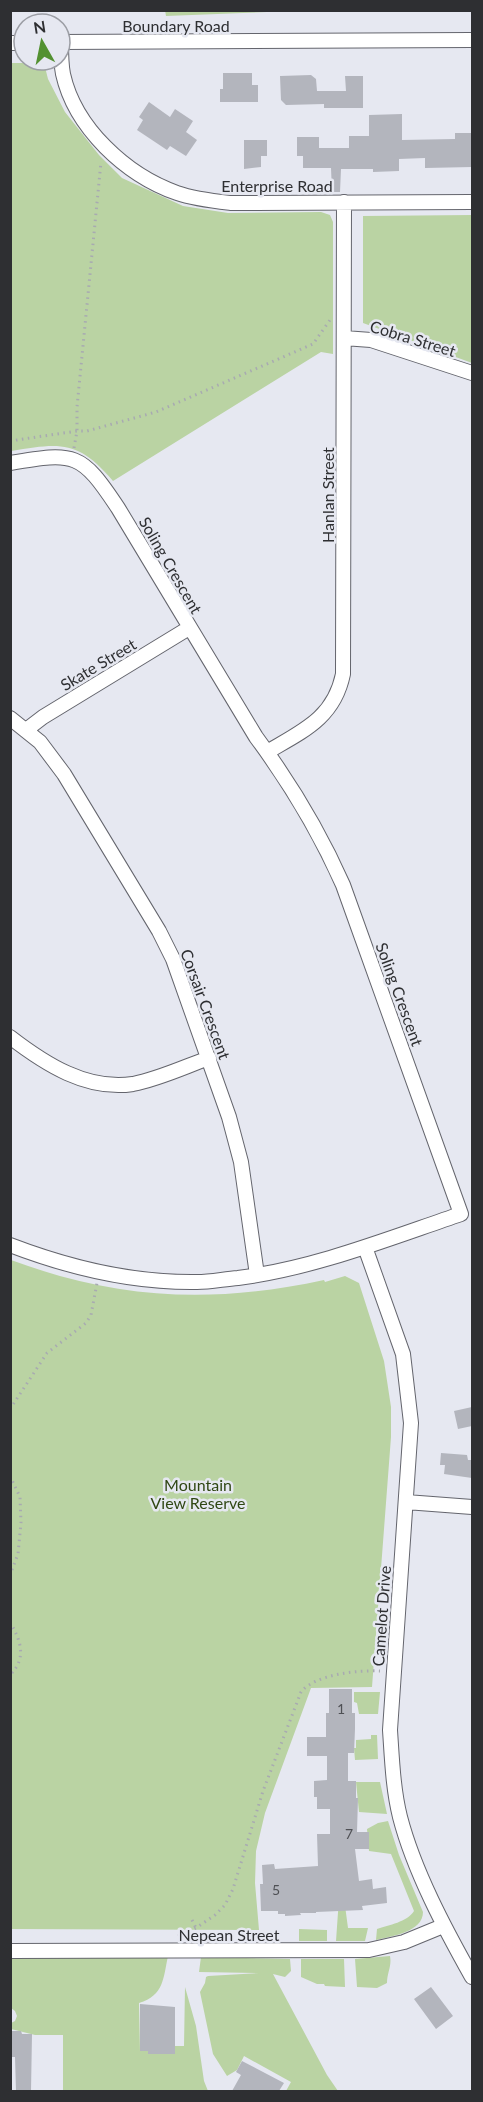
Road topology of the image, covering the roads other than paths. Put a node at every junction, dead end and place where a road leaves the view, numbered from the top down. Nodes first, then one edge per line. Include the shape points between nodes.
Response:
1 (472, 40) edge
2 (72, 42) edge
3 (63, 72) edge
4 (344, 202) junction
5 (472, 202) edge
6 (344, 338) junction
7 (472, 373) edge
8 (10, 463) edge
9 (189, 628) junction
10 (10, 718) edge
11 (26, 730) junction
12 (267, 752) junction
13 (10, 1037) edge
14 (209, 1058) junction
15 (467, 1212) edge
16 (10, 1245) edge
17 (365, 1247) junction
18 (257, 1275) junction
19 (406, 1502) junction
20 (472, 1507) edge
21 (443, 1926) junction
22 (10, 1951) edge
23 (472, 1977) edge

1 - 2 street, Boundary Road
3 - 4 street, Enterprise Road via 82,117 110,151 152,182 190,197 231,202
4 - 5 street, Enterprise Road
4 - 6 street, Hanlan Street
6 - 7 street, Cobra Street via 370,340
6 - 12 street, Hanlan Street via 343,674 336,698 320,718
8 - 9 street, Soling Crescent via 54,456 86,466 118,508
9 - 11 street, Skate Street
9 - 12 street, Soling Crescent
10 - 11 street, Corsair Crescent
11 - 14 street, Corsair Crescent via 64,774 159,931 177,968
12 - 15 street, Soling Crescent via 325,847 343,885
13 - 14 street via 55,1067 81,1079 108,1084 146,1081
14 - 18 street, Corsair Crescent via 241,1162
15 - 17 street, Soling Crescent
16 - 18 street, Soling Crescent via 43,1257 143,1280 199,1282
17 - 18 street, Soling Crescent via 313,1264
17 - 19 street, Camelot Drive via 403,1354 411,1423
19 - 20 street
19 - 21 street, Camelot Drive via 390,1730 393,1768 400,1816
21 - 22 street, Nepean Street via 404,1942 369,1950
21 - 23 street, Camelot Drive

